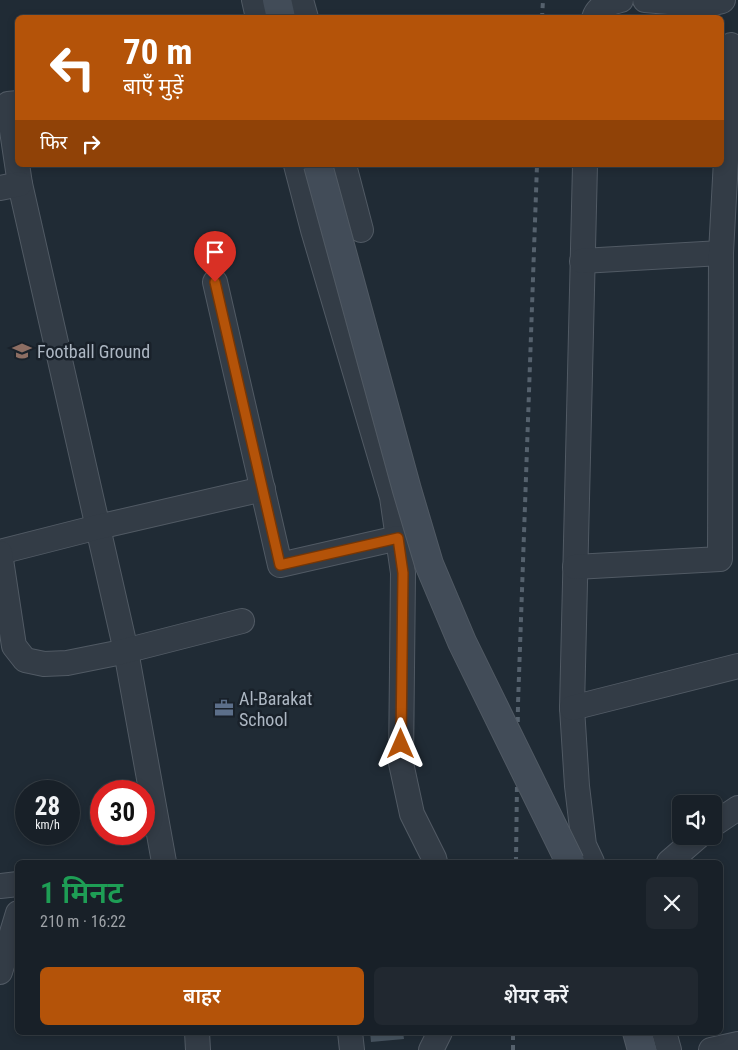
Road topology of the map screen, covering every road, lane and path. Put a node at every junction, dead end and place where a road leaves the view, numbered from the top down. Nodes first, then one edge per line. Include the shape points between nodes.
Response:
1 (254, 0) edge
2 (277, 0) edge
3 (301, 0) edge
4 (645, 0) edge
5 (723, 0) edge
6 (257, 15) edge
7 (280, 15) edge
8 (305, 15) edge
9 (732, 45) dead end
10 (15, 103) edge
11 (297, 167) edge
12 (319, 167) edge
13 (345, 167) edge
14 (585, 167) edge
15 (10, 186) edge
16 (361, 230) dead end
17 (722, 253) junction
18 (582, 261) junction
19 (215, 282) dead end
20 (262, 489) junction
21 (98, 527) junction
22 (398, 538) junction
23 (0, 552) edge
24 (575, 567) junction
25 (242, 621) dead end
26 (126, 651) junction
27 (738, 666) edge
28 (572, 708) junction
29 (738, 808) edge
30 (722, 819) edge
31 (689, 845) edge
32 (164, 860) edge
33 (430, 860) edge
34 (569, 860) edge
35 (591, 860) edge
36 (671, 860) edge
37 (15, 884) edge
38 (0, 886) edge
39 (15, 923) edge
40 (0, 972) edge
41 (197, 1035) edge
42 (350, 1035) edge
43 (438, 1035) edge
44 (638, 1035) edge
45 (665, 1035) edge
46 (738, 1044) edge
47 (198, 1050) edge
48 (352, 1050) edge
49 (431, 1050) edge
50 (642, 1050) edge
51 (669, 1050) edge
52 (711, 1050) edge

1 - 6 street
2 - 7 main road
3 - 8 street
4 - 5 street via 704,5
9 - 17 street
10 - 15 street via 8,104
11 - 22 street via 392,497
12 - 34 main road, bridge via 429,564 462,642
13 - 16 street
14 - 18 street
15 - 21 street
17 - 18 street
17 - 24 street via 720,559
18 - 24 street
19 - 20 street
20 - 21 street
20 - 22 street via 280,565
21 - 23 street
21 - 26 street
22 - 33 street via 403,573 401,763 412,814
23 - 26 street via 14,646 24,660 44,664 67,662
24 - 28 street
25 - 26 street
26 - 32 street
27 - 28 street
28 - 35 street via 576,786 584,845
29 - 30 street
31 - 36 street
37 - 38 street
39 - 40 street
41 - 47 street
42 - 48 street
43 - 49 street
44 - 50 main road
45 - 51 street
46 - 52 street

